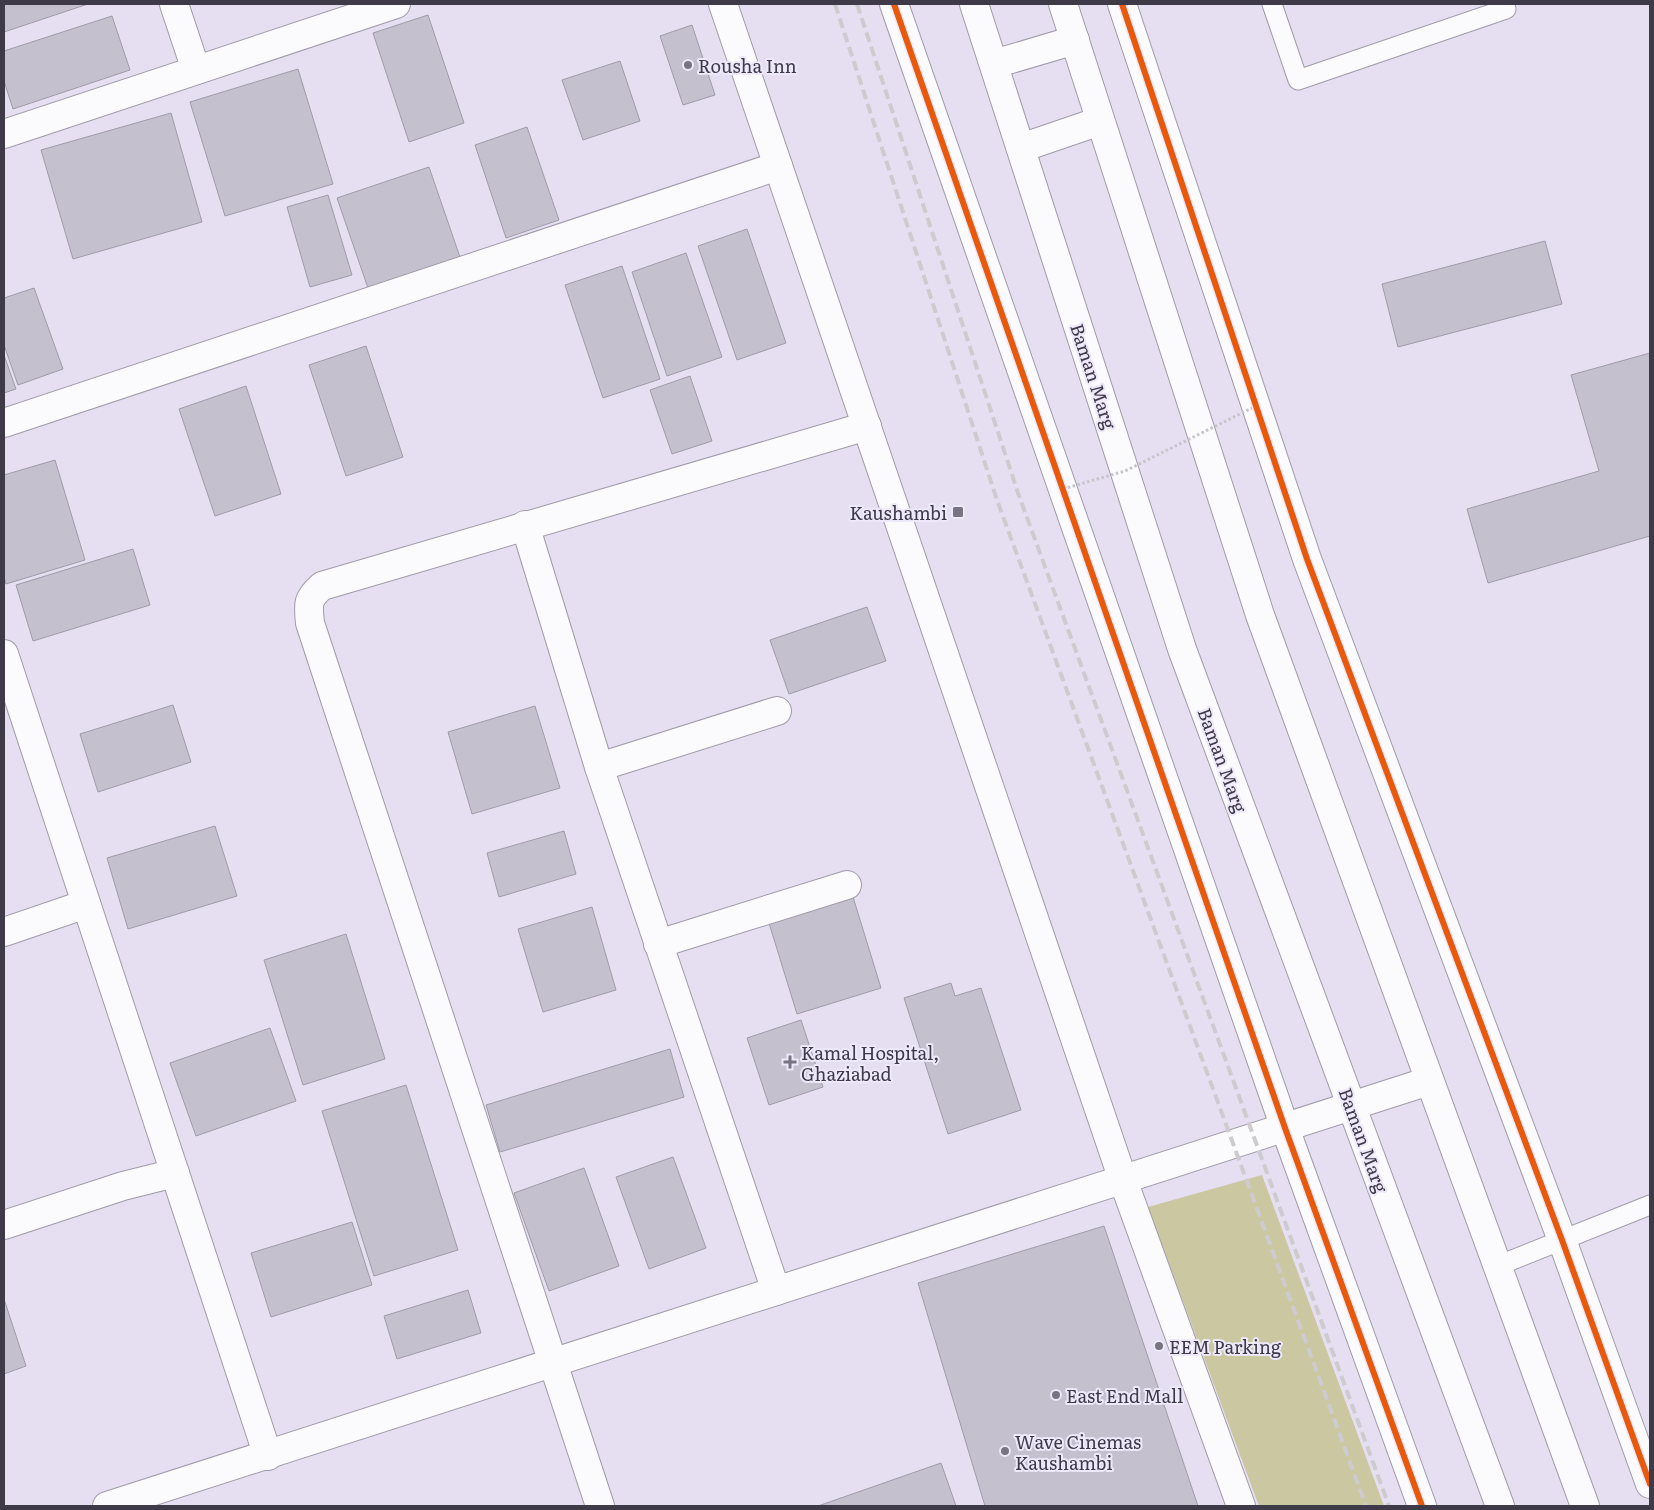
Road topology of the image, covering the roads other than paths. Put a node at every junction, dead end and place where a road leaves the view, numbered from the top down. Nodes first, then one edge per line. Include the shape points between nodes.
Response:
1 (174, 4) edge
2 (396, 4) edge
3 (723, 4) edge
4 (894, 4) edge
5 (974, 4) edge
6 (1063, 4) edge
7 (1122, 4) edge
8 (1272, 4) edge
9 (1504, 4) edge
10 (1074, 40) junction
11 (994, 64) junction
12 (196, 70) junction
13 (1100, 121) junction
14 (4, 134) edge
15 (1021, 148) junction
16 (778, 166) junction
17 (4, 423) edge
18 (867, 426) junction
19 (525, 525) junction
20 (4, 656) edge
21 (776, 711) dead end
22 (599, 767) junction
23 (848, 884) dead end
24 (86, 904) junction
25 (4, 932) edge
26 (658, 944) junction
27 (1430, 1082) junction
28 (1352, 1106) junction
29 (1285, 1128) junction
30 (174, 1172) junction
31 (1123, 1180) junction
32 (1650, 1204) edge
33 (4, 1225) edge
34 (1562, 1240) junction
35 (1497, 1266) junction
36 (776, 1291) junction
37 (554, 1364) junction
38 (268, 1456) junction
39 (1650, 1484) edge
40 (107, 1506) edge
41 (600, 1506) edge
42 (1241, 1506) edge
43 (1422, 1506) edge
44 (1500, 1506) edge
45 (1585, 1506) edge

1 - 12 street
2 - 12 street
3 - 16 street
4 - 29 street
5 - 11 street, Baman Marg
6 - 10 street
7 - 34 street via 1307,559
8 - 9 lane via 1298,80 1506,9
10 - 11 street
10 - 13 street
11 - 15 street, Baman Marg
12 - 14 street
13 - 15 street
13 - 27 street via 1260,616
15 - 28 street, Baman Marg via 1182,649
16 - 17 street
16 - 18 street
18 - 19 street
18 - 31 street
19 - 22 street
19 - 37 street via 322,586 311,595 308,609 316,642
20 - 24 street
21 - 22 street
22 - 26 street
23 - 26 street
24 - 25 street
24 - 30 street
26 - 36 street
27 - 28 street
27 - 35 street
28 - 29 street
28 - 44 street, Baman Marg
29 - 31 street
29 - 43 street
30 - 33 street
30 - 38 street
31 - 36 street
31 - 42 street
32 - 34 lane
34 - 35 lane
34 - 39 street
35 - 45 street
36 - 37 street
37 - 38 street
37 - 41 street
38 - 40 street

